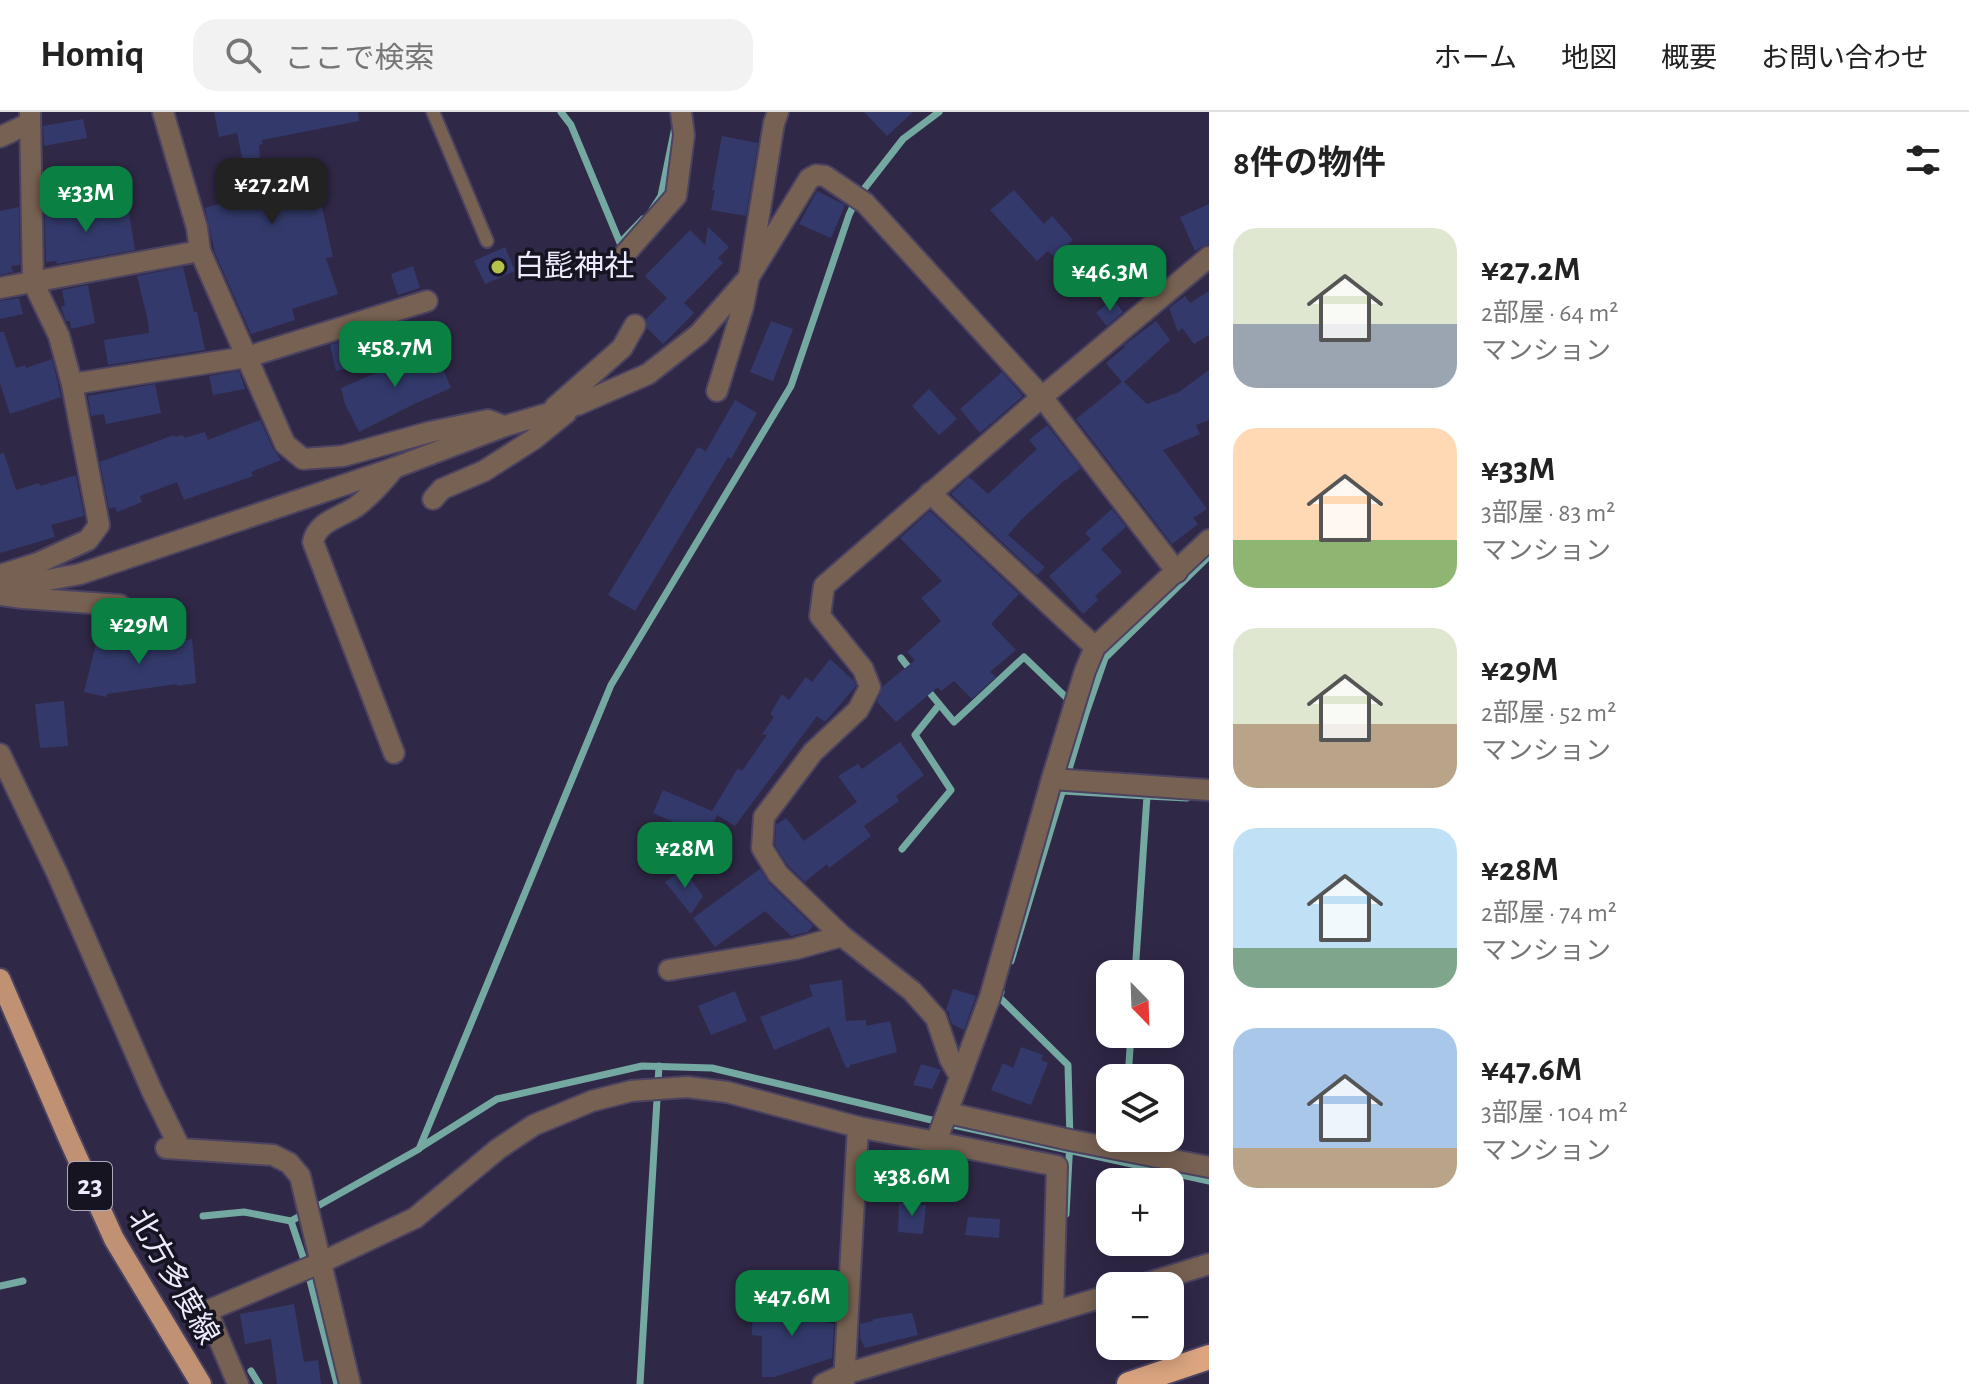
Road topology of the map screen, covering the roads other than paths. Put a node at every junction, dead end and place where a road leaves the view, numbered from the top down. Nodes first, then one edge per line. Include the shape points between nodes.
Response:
1 (163, 112) edge
2 (433, 112) edge
3 (681, 112) edge
4 (773, 116) edge
5 (30, 117) edge
6 (0, 137) edge
7 (487, 241) dead end
8 (200, 251) junction
9 (625, 254) dead end
10 (1209, 257) edge
11 (749, 277) junction
12 (33, 282) junction
13 (0, 288) edge
14 (427, 301) dead end
15 (635, 325) dead end
16 (247, 357) junction
17 (72, 384) junction
18 (717, 391) dead end
19 (1042, 397) junction
20 (577, 405) junction
21 (546, 415) junction
22 (505, 426) junction
23 (394, 468) junction
24 (930, 493) junction
25 (433, 499) dead end
26 (1209, 540) edge
27 (1177, 572) junction
28 (0, 575) edge
29 (0, 592) edge
30 (120, 605) dead end
31 (1095, 647) junction
32 (394, 753) dead end
33 (0, 754) edge
34 (1052, 779) junction
35 (1209, 790) edge
36 (842, 936) junction
37 (669, 970) dead end
38 (0, 979) edge
39 (960, 1077) junction
40 (948, 1113) junction
41 (858, 1127) junction
42 (936, 1142) junction
43 (1209, 1167) edge
44 (320, 1263) junction
45 (1209, 1264) edge
46 (1183, 1272) edge
47 (1096, 1299) edge
48 (1053, 1312) junction
49 (1209, 1357) edge
50 (844, 1379) edge
51 (201, 1384) edge
52 (238, 1384) edge
53 (350, 1384) edge
54 (823, 1384) edge
55 (1129, 1384) edge

1 - 8 street
2 - 7 lane
3 - 9 street via 684,135 676,196
4 - 11 street
5 - 6 street
5 - 12 street
8 - 12 street
8 - 16 street
10 - 19 street
11 - 18 street
11 - 19 street via 809,179 825,176 865,203
11 - 20 street via 699,334 648,374
12 - 13 street
12 - 17 street via 59,336
14 - 16 street
15 - 21 street via 622,348
16 - 17 street
16 - 22 street via 285,444 303,459 343,456 488,420
17 - 28 street via 99,525 88,540
19 - 24 street
19 - 27 street
20 - 21 street
20 - 25 street via 534,439 484,471 442,489
21 - 22 street
22 - 23 street
23 - 29 street via 80,574
23 - 32 street via 355,507 319,528 313,542
24 - 31 street
24 - 36 street via 824,586 820,616 863,669 870,687 858,710 813,752 764,817 762,848 778,874
26 - 27 street
27 - 31 street
29 - 30 street
31 - 34 street
33 - 44 street via 57,873 173,1148 273,1155 289,1163 300,1176
34 - 35 street
34 - 39 street via 990,997
36 - 37 street
36 - 39 street via 912,991 936,1018
38 - 51 main road, 北方多度線 / 23 via 114,1239
39 - 40 street
40 - 42 street
40 - 43 street
41 - 42 street
41 - 44 street via 727,1092 687,1087 631,1091 534,1125 415,1218
41 - 50 street
42 - 48 street via 1057,1166
44 - 52 street via 207,1311
44 - 53 street
45 - 46 street
47 - 48 street
48 - 50 street
49 - 55 highway
50 - 54 street

